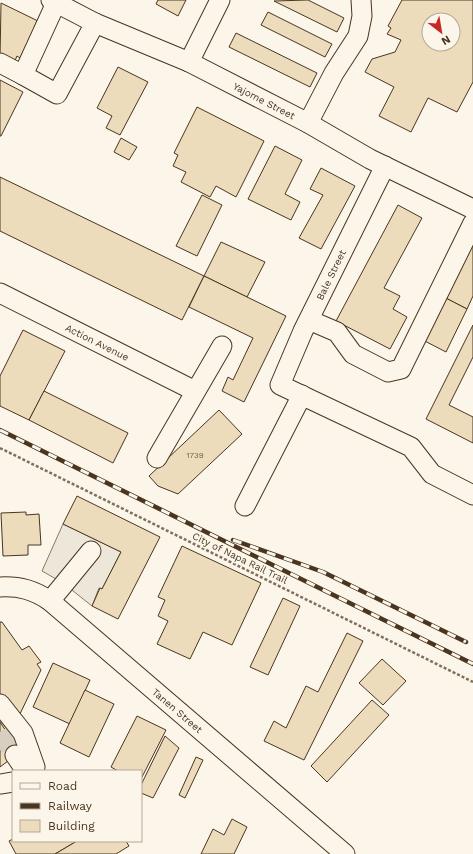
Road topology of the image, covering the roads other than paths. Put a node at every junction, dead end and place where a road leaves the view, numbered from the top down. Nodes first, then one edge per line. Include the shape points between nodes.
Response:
1 (220, 0) edge
2 (361, 0) edge
3 (54, 2) edge
4 (95, 23) junction
5 (189, 62) junction
6 (0, 64) edge
7 (23, 75) junction
8 (308, 123) junction
9 (385, 166) junction
10 (473, 209) edge
11 (473, 223) edge
12 (0, 293) edge
13 (309, 320) junction
14 (222, 346) dead end
15 (195, 390) junction
16 (302, 395) junction
17 (157, 458) dead end
18 (473, 495) edge
19 (245, 506) dead end
20 (91, 550) dead end
21 (0, 587) edge
22 (50, 601) junction
23 (0, 704) edge
24 (15, 755) tunnel mouth
25 (25, 770) edge
26 (33, 770) edge
27 (12, 782) edge
28 (0, 784) edge
29 (345, 854) edge

1 - 5 street
2 - 8 street via 362,16 358,36 334,73
3 - 4 street, Yajome Street
3 - 7 street
4 - 5 street, Yajome Street
4 - 7 street via 57,94
5 - 8 street, Yajome Street
6 - 7 street
8 - 9 street, Yajome Street
9 - 10 street, Yajome Street
9 - 13 street, Bale Street
11 - 13 street via 401,369 388,372 353,354 337,332
12 - 15 street, Action Avenue
13 - 16 street, Bale Street via 280,385
14 - 15 street
15 - 17 street
16 - 18 street via 411,447 432,474
16 - 19 street
20 - 22 street
21 - 22 street, Tanen Street via 37,592
22 - 29 street, Tanen Street
23 - 26 street via 23,733 35,766
24 - 25 street
27 - 28 street

